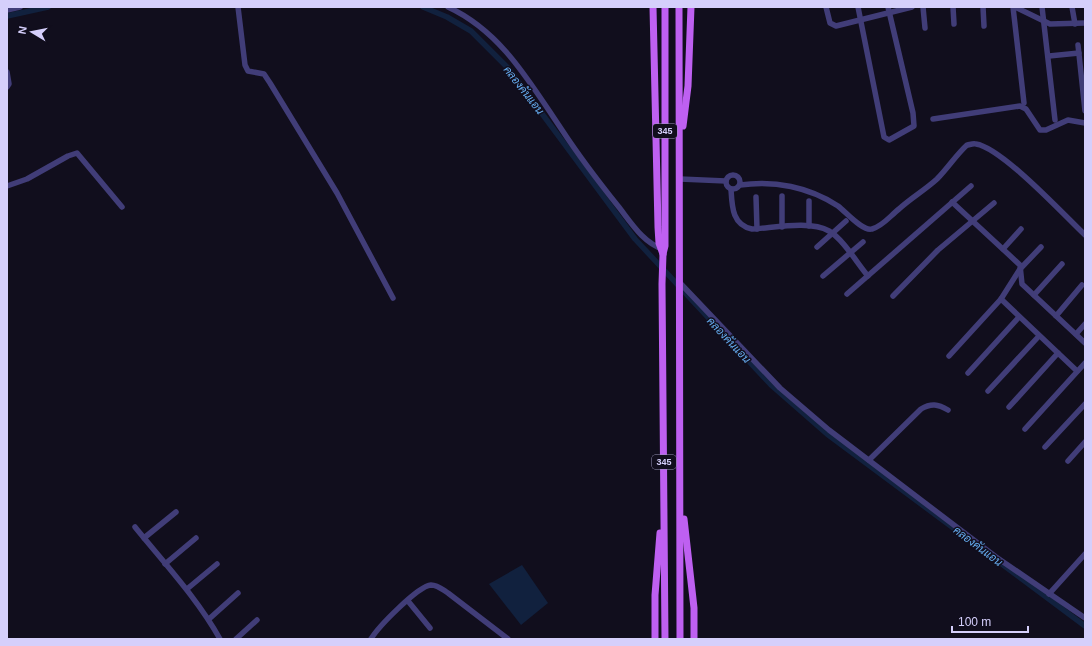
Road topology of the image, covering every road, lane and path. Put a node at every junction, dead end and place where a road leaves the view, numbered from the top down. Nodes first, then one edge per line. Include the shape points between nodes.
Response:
1 (20, 7) edge
2 (238, 7) edge
3 (448, 7) edge
4 (653, 7) edge
5 (665, 7) edge
6 (680, 7) edge
7 (691, 7) edge
8 (826, 7) edge
9 (858, 7) edge
10 (888, 7) edge
11 (912, 7) edge
12 (923, 7) edge
13 (953, 7) edge
14 (983, 7) edge
15 (1014, 7) edge
16 (1042, 7) edge
17 (1072, 7) edge
18 (7, 10) edge
19 (890, 14) junction
20 (862, 21) junction
21 (1044, 22) junction
22 (1085, 23) edge
23 (954, 24) dead end
24 (1075, 24) junction
25 (984, 26) dead end
26 (925, 28) dead end
27 (1078, 45) dead end
28 (1079, 53) junction
29 (1049, 56) junction
30 (7, 72) edge
31 (7, 87) edge
32 (1024, 102) dead end
33 (1085, 112) edge
34 (933, 119) dead end
35 (1056, 120) dead end
36 (1085, 123) edge
37 (680, 144) junction
38 (680, 179) junction
39 (726, 181) junction
40 (740, 185) junction
41 (7, 186) edge
42 (971, 186) dead end
43 (731, 188) junction
44 (782, 196) dead end
45 (756, 197) dead end
46 (809, 201) dead end
47 (952, 202) junction
48 (994, 203) dead end
49 (122, 207) dead end
50 (973, 221) junction
51 (846, 222) dead end
52 (809, 226) junction
53 (782, 227) junction
54 (757, 229) junction
55 (1021, 229) dead end
56 (832, 233) junction
57 (1085, 235) edge
58 (863, 242) dead end
59 (817, 247) dead end
60 (1041, 247) dead end
61 (1003, 249) junction
62 (662, 253) junction
63 (850, 253) junction
64 (1062, 264) dead end
65 (1020, 269) junction
66 (823, 276) dead end
67 (868, 276) junction
68 (681, 285) junction
69 (1082, 285) dead end
70 (847, 294) dead end
71 (1034, 295) junction
72 (893, 296) dead end
73 (393, 298) dead end
74 (1001, 299) junction
75 (1056, 316) junction
76 (1019, 317) junction
77 (1085, 324) edge
78 (1076, 334) junction
79 (1039, 336) junction
80 (1085, 343) edge
81 (1058, 353) junction
82 (949, 356) dead end
83 (1085, 363) edge
84 (1077, 371) junction
85 (968, 373) dead end
86 (988, 391) dead end
87 (1085, 404) edge
88 (1009, 408) dead end
89 (948, 410) dead end
90 (1025, 429) dead end
91 (1085, 442) edge
92 (1045, 447) dead end
93 (869, 460) junction
94 (1068, 461) dead end
95 (664, 487) junction
96 (680, 506) junction
97 (176, 512) dead end
98 (135, 527) dead end
99 (144, 538) junction
100 (196, 538) dead end
101 (1085, 554) edge
102 (165, 564) junction
103 (217, 564) dead end
104 (187, 589) junction
105 (238, 593) dead end
106 (1049, 594) junction
107 (408, 601) junction
108 (665, 608) junction
109 (655, 609) junction
110 (1085, 618) edge
111 (209, 619) junction
112 (694, 619) junction
113 (257, 620) dead end
114 (680, 622) junction
115 (430, 628) dead end
116 (220, 639) edge
117 (236, 639) edge
118 (371, 639) edge
119 (508, 639) edge
120 (655, 639) edge
121 (665, 639) edge
122 (680, 639) edge
123 (694, 639) edge

1 - 18 street
2 - 73 street via 245,65 248,71 264,74 270,83 337,193
3 - 62 street via 475,22 504,48 628,219
4 - 62 main road, 345 via 658,219
5 - 62 main road, 345
6 - 37 main road, 345
7 - 37 main road, 345 via 688,86
8 - 20 street via 832,25
9 - 20 street
10 - 19 street
11 - 19 street
12 - 26 street
13 - 23 street
14 - 25 street
15 - 21 street
15 - 32 street
16 - 21 street
17 - 24 street
19 - 20 street
19 - 20 street via 914,113 914,126 889,140 884,137
21 - 24 street via 1057,25
21 - 29 street
22 - 24 street
27 - 28 street
28 - 29 street
28 - 33 street
29 - 35 street
30 - 31 street
34 - 36 street via 1020,106 1026,109 1040,130 1046,130 1068,120
37 - 38 main road, 345
38 - 39 street
38 - 68 main road, 345
39 - 40 street via 730,175 736,175 740,178
39 - 43 street
40 - 43 street
40 - 57 street via 757,183 806,190 839,207 870,230 883,224 910,199 926,189 967,145 976,144 990,150 1023,175
41 - 49 street via 28,179 77,153
42 - 47 street
43 - 54 street via 732,208 738,221 743,228
44 - 53 street
45 - 54 street
46 - 52 street
47 - 50 street
47 - 67 street
48 - 50 street
50 - 61 street
50 - 72 street via 938,250
51 - 56 street
52 - 53 street
52 - 56 street via 816,226
53 - 54 street
55 - 61 street
56 - 59 street
56 - 63 street
58 - 63 street
60 - 65 street
61 - 65 street via 1020,265
62 - 95 main road, 345
63 - 66 street
63 - 67 street
64 - 71 street
65 - 71 street via 1022,284
65 - 74 street
67 - 70 street
68 - 93 street via 780,388
68 - 96 main road, 345
69 - 75 street
71 - 75 street
74 - 76 street
74 - 82 street
75 - 78 street
76 - 79 street
76 - 85 street
77 - 78 street
78 - 80 street
79 - 81 street
79 - 86 street
81 - 84 street
81 - 88 street
83 - 84 street
84 - 90 street
87 - 92 street
89 - 93 street via 936,404 921,408
91 - 94 street
93 - 106 street
95 - 108 main road, 345
95 - 109 main road
96 - 112 main road via 688,549
96 - 114 main road, 345
97 - 99 street
98 - 99 street
99 - 102 street
100 - 102 street
101 - 106 street
102 - 104 street
103 - 104 street
104 - 111 street
105 - 111 street
106 - 110 street
107 - 115 street
107 - 118 street via 376,630
107 - 119 street via 423,588 438,586
108 - 109 main road via 659,606
108 - 121 main road, 345
109 - 120 main road
111 - 116 street
112 - 114 main road via 688,615
112 - 123 main road
113 - 117 street
114 - 122 main road, 345

